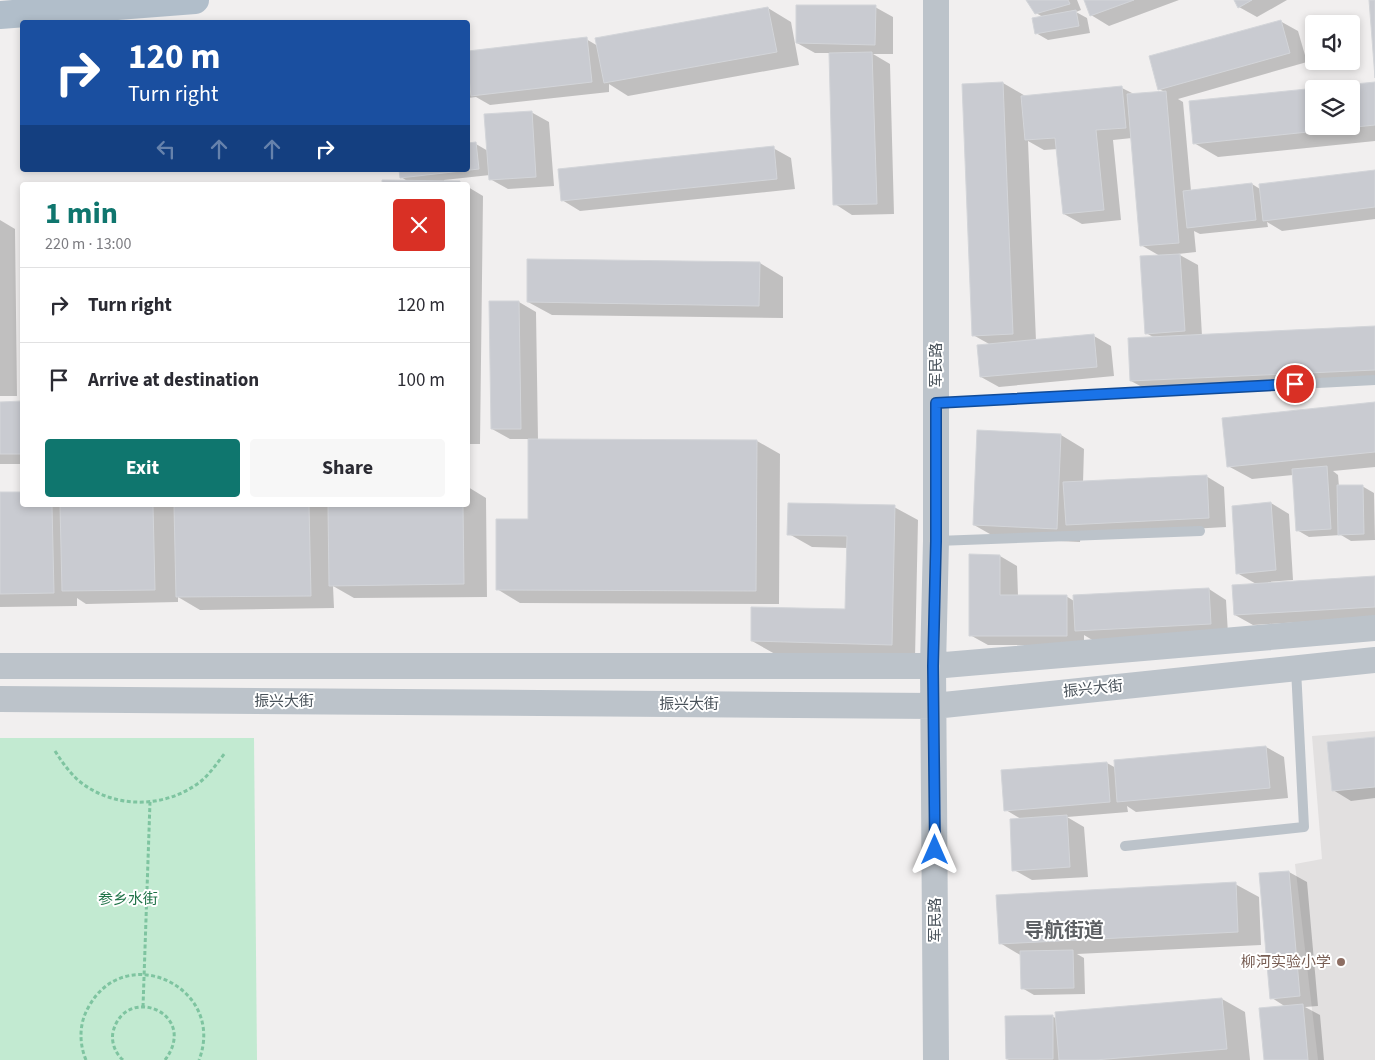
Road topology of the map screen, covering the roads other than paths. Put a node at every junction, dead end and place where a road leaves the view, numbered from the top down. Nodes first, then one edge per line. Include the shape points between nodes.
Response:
1 (195, 0) edge
2 (936, 0) edge
3 (0, 15) edge
4 (1375, 380) edge
5 (936, 403) junction
6 (1200, 531) dead end
7 (936, 541) junction
8 (1375, 628) edge
9 (1375, 660) edge
10 (0, 666) edge
11 (933, 666) junction
12 (1296, 668) junction
13 (0, 699) edge
14 (934, 706) junction
15 (1125, 846) dead end
16 (936, 1060) edge

1 - 3 main road
2 - 5 street, 军民路
4 - 5 lane
5 - 7 street, 军民路
6 - 7 lane
7 - 11 street, 军民路
8 - 11 street
9 - 12 street, 振兴大街
10 - 11 street
11 - 14 street, 军民路
12 - 14 street, 振兴大街
12 - 15 lane via 1304,827
13 - 14 street, 振兴大街
14 - 16 street, 军民路

